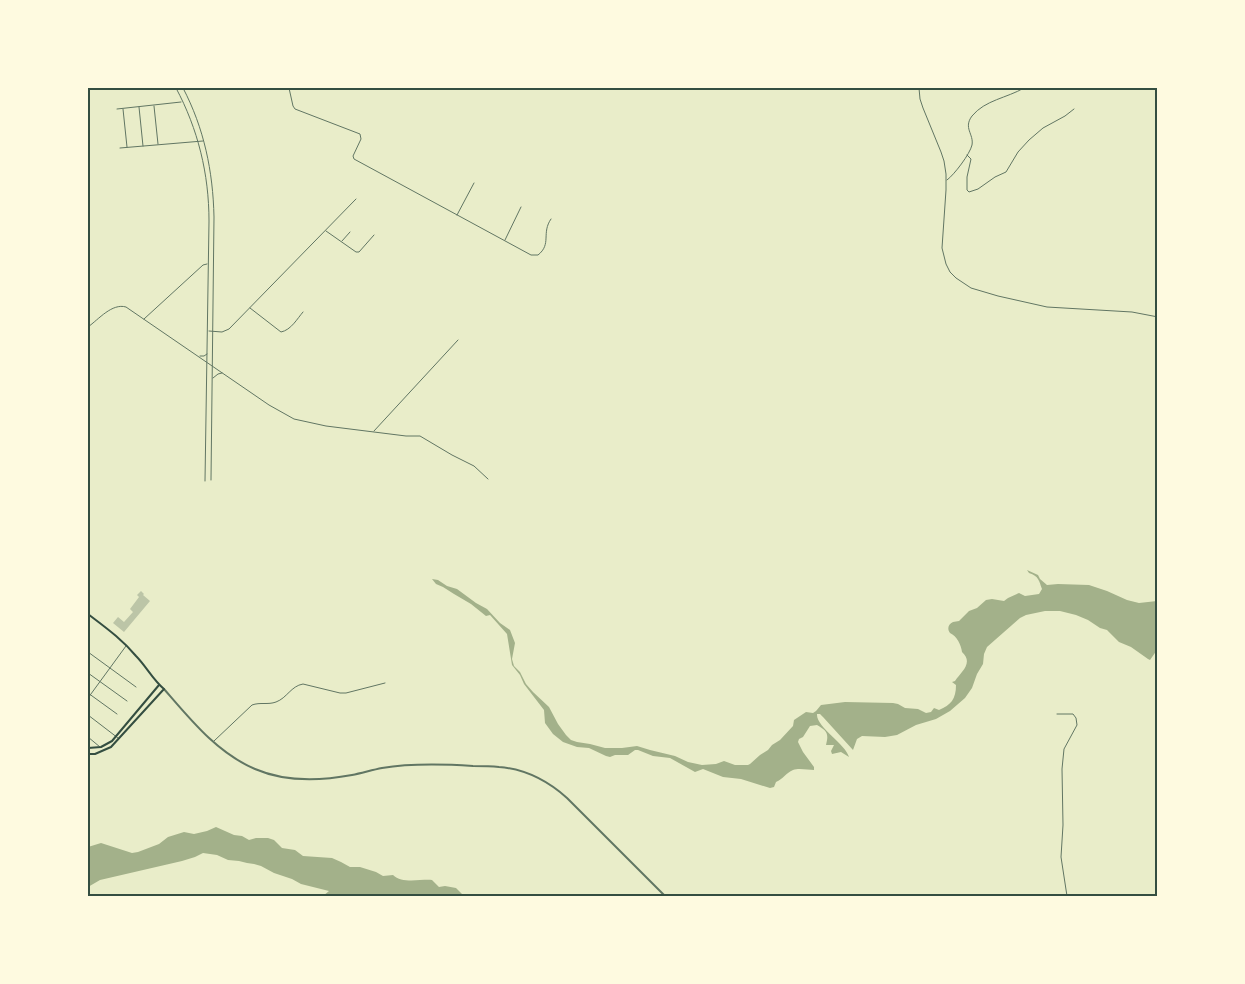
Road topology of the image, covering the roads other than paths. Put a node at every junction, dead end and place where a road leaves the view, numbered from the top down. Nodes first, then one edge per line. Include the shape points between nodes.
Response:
1 (176, 88) edge
2 (183, 88) edge
3 (289, 88) edge
4 (850, 88) edge
5 (919, 88) edge
6 (1024, 88) edge
7 (858, 89) dead end
8 (189, 100) junction
9 (182, 102) junction
10 (154, 105) junction
11 (139, 107) junction
12 (117, 109) dead end
13 (123, 109) junction
14 (1074, 109) dead end
15 (204, 140) junction
16 (198, 141) junction
17 (158, 145) junction
18 (143, 146) junction
19 (120, 148) dead end
20 (127, 148) junction
21 (967, 155) junction
22 (946, 181) junction
23 (474, 183) dead end
24 (356, 199) dead end
25 (521, 207) dead end
26 (457, 215) junction
27 (550, 219) dead end
28 (326, 231) junction
29 (350, 232) dead end
30 (374, 235) dead end
31 (505, 240) junction
32 (341, 242) junction
33 (208, 263) junction
34 (250, 308) junction
35 (303, 312) dead end
36 (1158, 317) edge
37 (144, 320) junction
38 (88, 327) edge
39 (208, 331) junction
40 (213, 331) junction
41 (458, 340) dead end
42 (207, 354) junction
43 (199, 356) junction
44 (207, 362) junction
45 (212, 366) junction
46 (222, 372) junction
47 (212, 382) junction
48 (206, 417) junction
49 (212, 418) junction
50 (374, 432) junction
51 (488, 479) dead end
52 (211, 480) dead end
53 (205, 481) dead end
54 (88, 614) edge
55 (126, 645) junction
56 (88, 652) edge
57 (110, 667) junction
58 (88, 673) edge
59 (100, 681) junction
60 (385, 683) dead end
61 (159, 685) junction
62 (136, 687) dead end
63 (164, 689) junction
64 (89, 694) edge
65 (88, 698) edge
66 (128, 701) dead end
67 (118, 714) dead end
68 (1057, 714) dead end
69 (88, 715) edge
70 (116, 736) junction
71 (88, 737) edge
72 (119, 739) junction
73 (213, 742) junction
74 (101, 747) junction
75 (88, 748) edge
76 (88, 754) edge
77 (666, 896) edge
78 (1066, 896) edge

1 - 9 street
2 - 8 street
3 - 26 street via 295,110 360,134 354,160
4 - 7 street
5 - 22 street via 923,108 943,156
6 - 21 street via 989,103 970,118 968,129 972,144
8 - 9 street
8 - 15 street
9 - 10 street
9 - 16 street
10 - 11 street
10 - 17 street
11 - 13 street
11 - 18 street
12 - 13 street
13 - 20 street
14 - 21 street via 1029,140 1006,172 969,192 970,159
15 - 16 street
15 - 40 street via 214,200
16 - 17 street
16 - 33 street via 208,191
17 - 18 street
18 - 20 street
19 - 20 street
21 - 22 street
22 - 36 street via 942,252 950,272 963,284 1046,307 1132,312
23 - 26 street
24 - 28 street
25 - 31 street
26 - 31 street
27 - 31 street via 545,246 538,255 531,255
28 - 32 street
28 - 34 street
29 - 32 street
30 - 32 street via 359,252
33 - 37 street
33 - 39 street
34 - 35 street via 281,332 286,331
34 - 40 street via 228,330
37 - 38 street via 128,308 117,306
37 - 43 street
39 - 40 street
39 - 42 street
40 - 45 street
41 - 50 street
42 - 43 street
42 - 44 street
43 - 44 street
44 - 45 street
44 - 48 street
45 - 46 street
45 - 47 street
46 - 47 street
46 - 50 street via 294,419
47 - 49 street
48 - 49 street
48 - 53 street
49 - 52 street
50 - 51 street via 420,436 474,466
54 - 55 main road
55 - 57 street
55 - 61 main road
56 - 57 street
57 - 59 street
57 - 62 street
58 - 59 street
59 - 64 street
59 - 66 street
60 - 73 street via 346,693 300,684 279,701 250,707
61 - 63 main road
61 - 70 main road
63 - 72 main road
63 - 73 street
64 - 65 street
64 - 67 street
68 - 78 street via 1072,714 1077,722 1062,756 1061,857
69 - 70 street
70 - 72 street
70 - 74 main road
71 - 74 street
72 - 76 main road via 105,750
73 - 77 street via 245,765 267,774 290,778 322,778 430,763 497,766 524,772 544,781 567,798
74 - 75 main road

